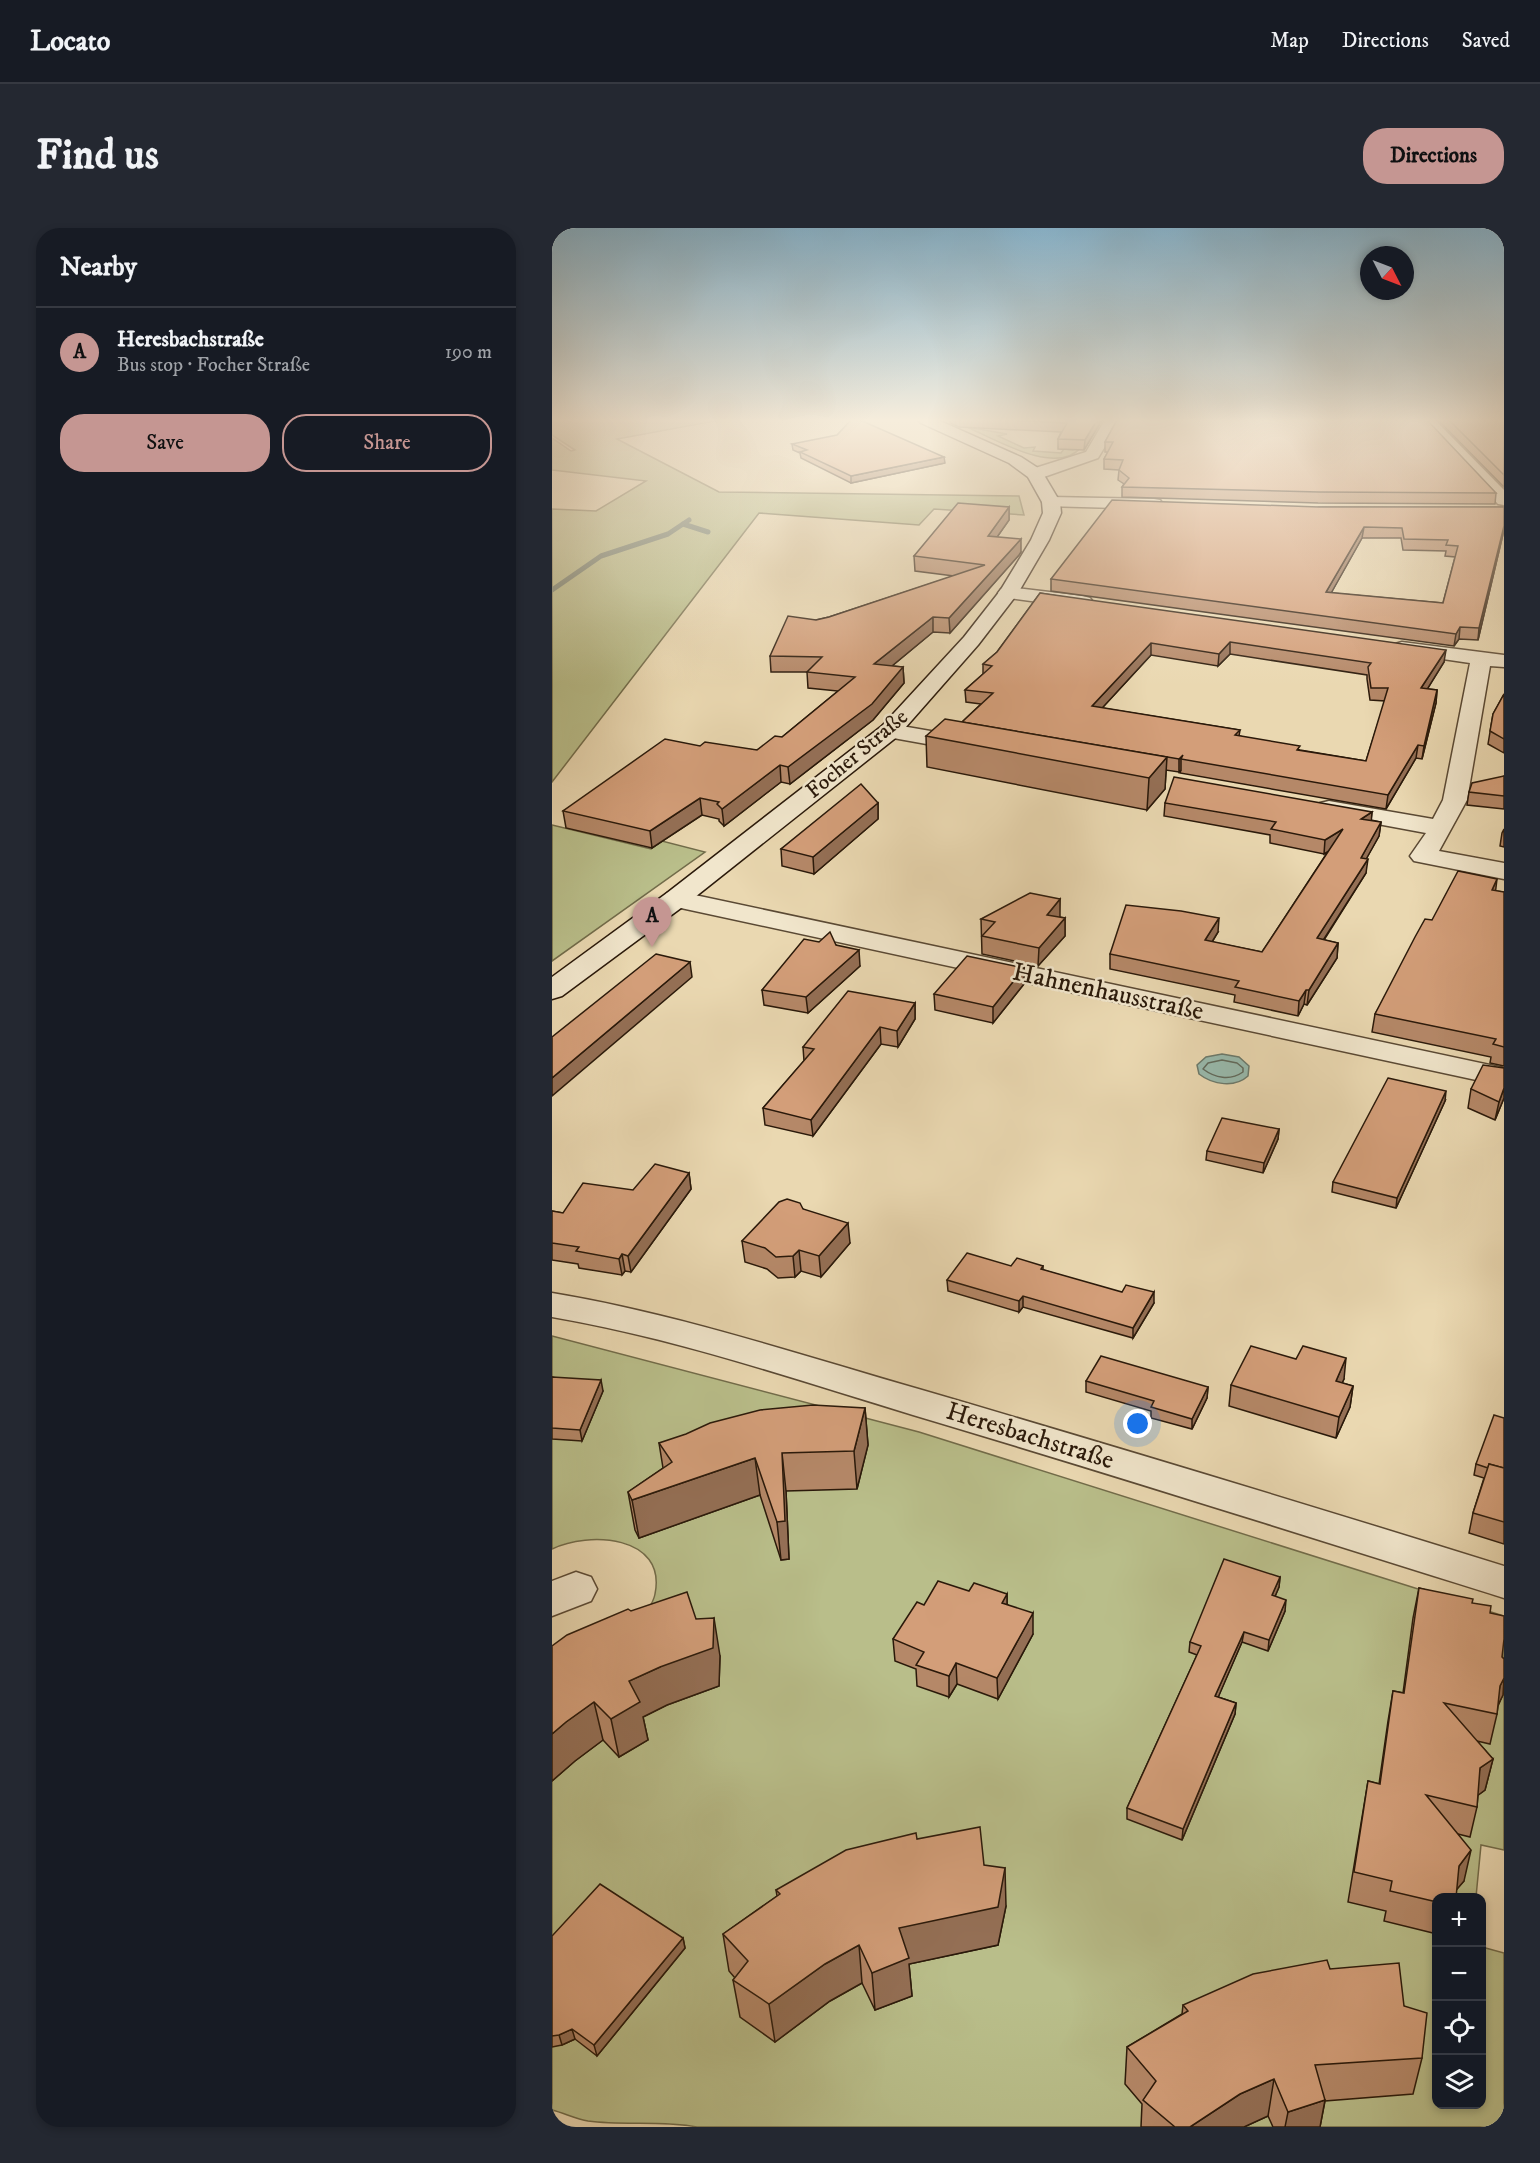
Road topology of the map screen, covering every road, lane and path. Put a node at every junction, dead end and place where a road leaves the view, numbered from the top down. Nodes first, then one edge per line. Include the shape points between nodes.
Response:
1 (1052, 509) edge
2 (1008, 593) junction
3 (1100, 604) edge
4 (1384, 645) edge
5 (1493, 659) edge
6 (890, 731) junction
7 (996, 749) edge
8 (1307, 804) edge
9 (1441, 828) junction
10 (1504, 871) edge
11 (676, 899) junction
12 (552, 990) edge
13 (1504, 1077) edge
14 (552, 1305) edge
15 (1504, 1582) edge

1 - 2 street, Focher Straße via 1040,540
2 - 3 street
2 - 6 street, Focher Straße via 971,641
4 - 5 street
5 - 9 street via 1455,800
6 - 7 street
6 - 11 street, Focher Straße
8 - 9 street
9 - 10 street via 1422,856
11 - 12 street, Focher Straße
11 - 13 street, Hahnenhausstraße
14 - 15 street, Heresbachstraße via 616,1316 791,1365 1173,1478

